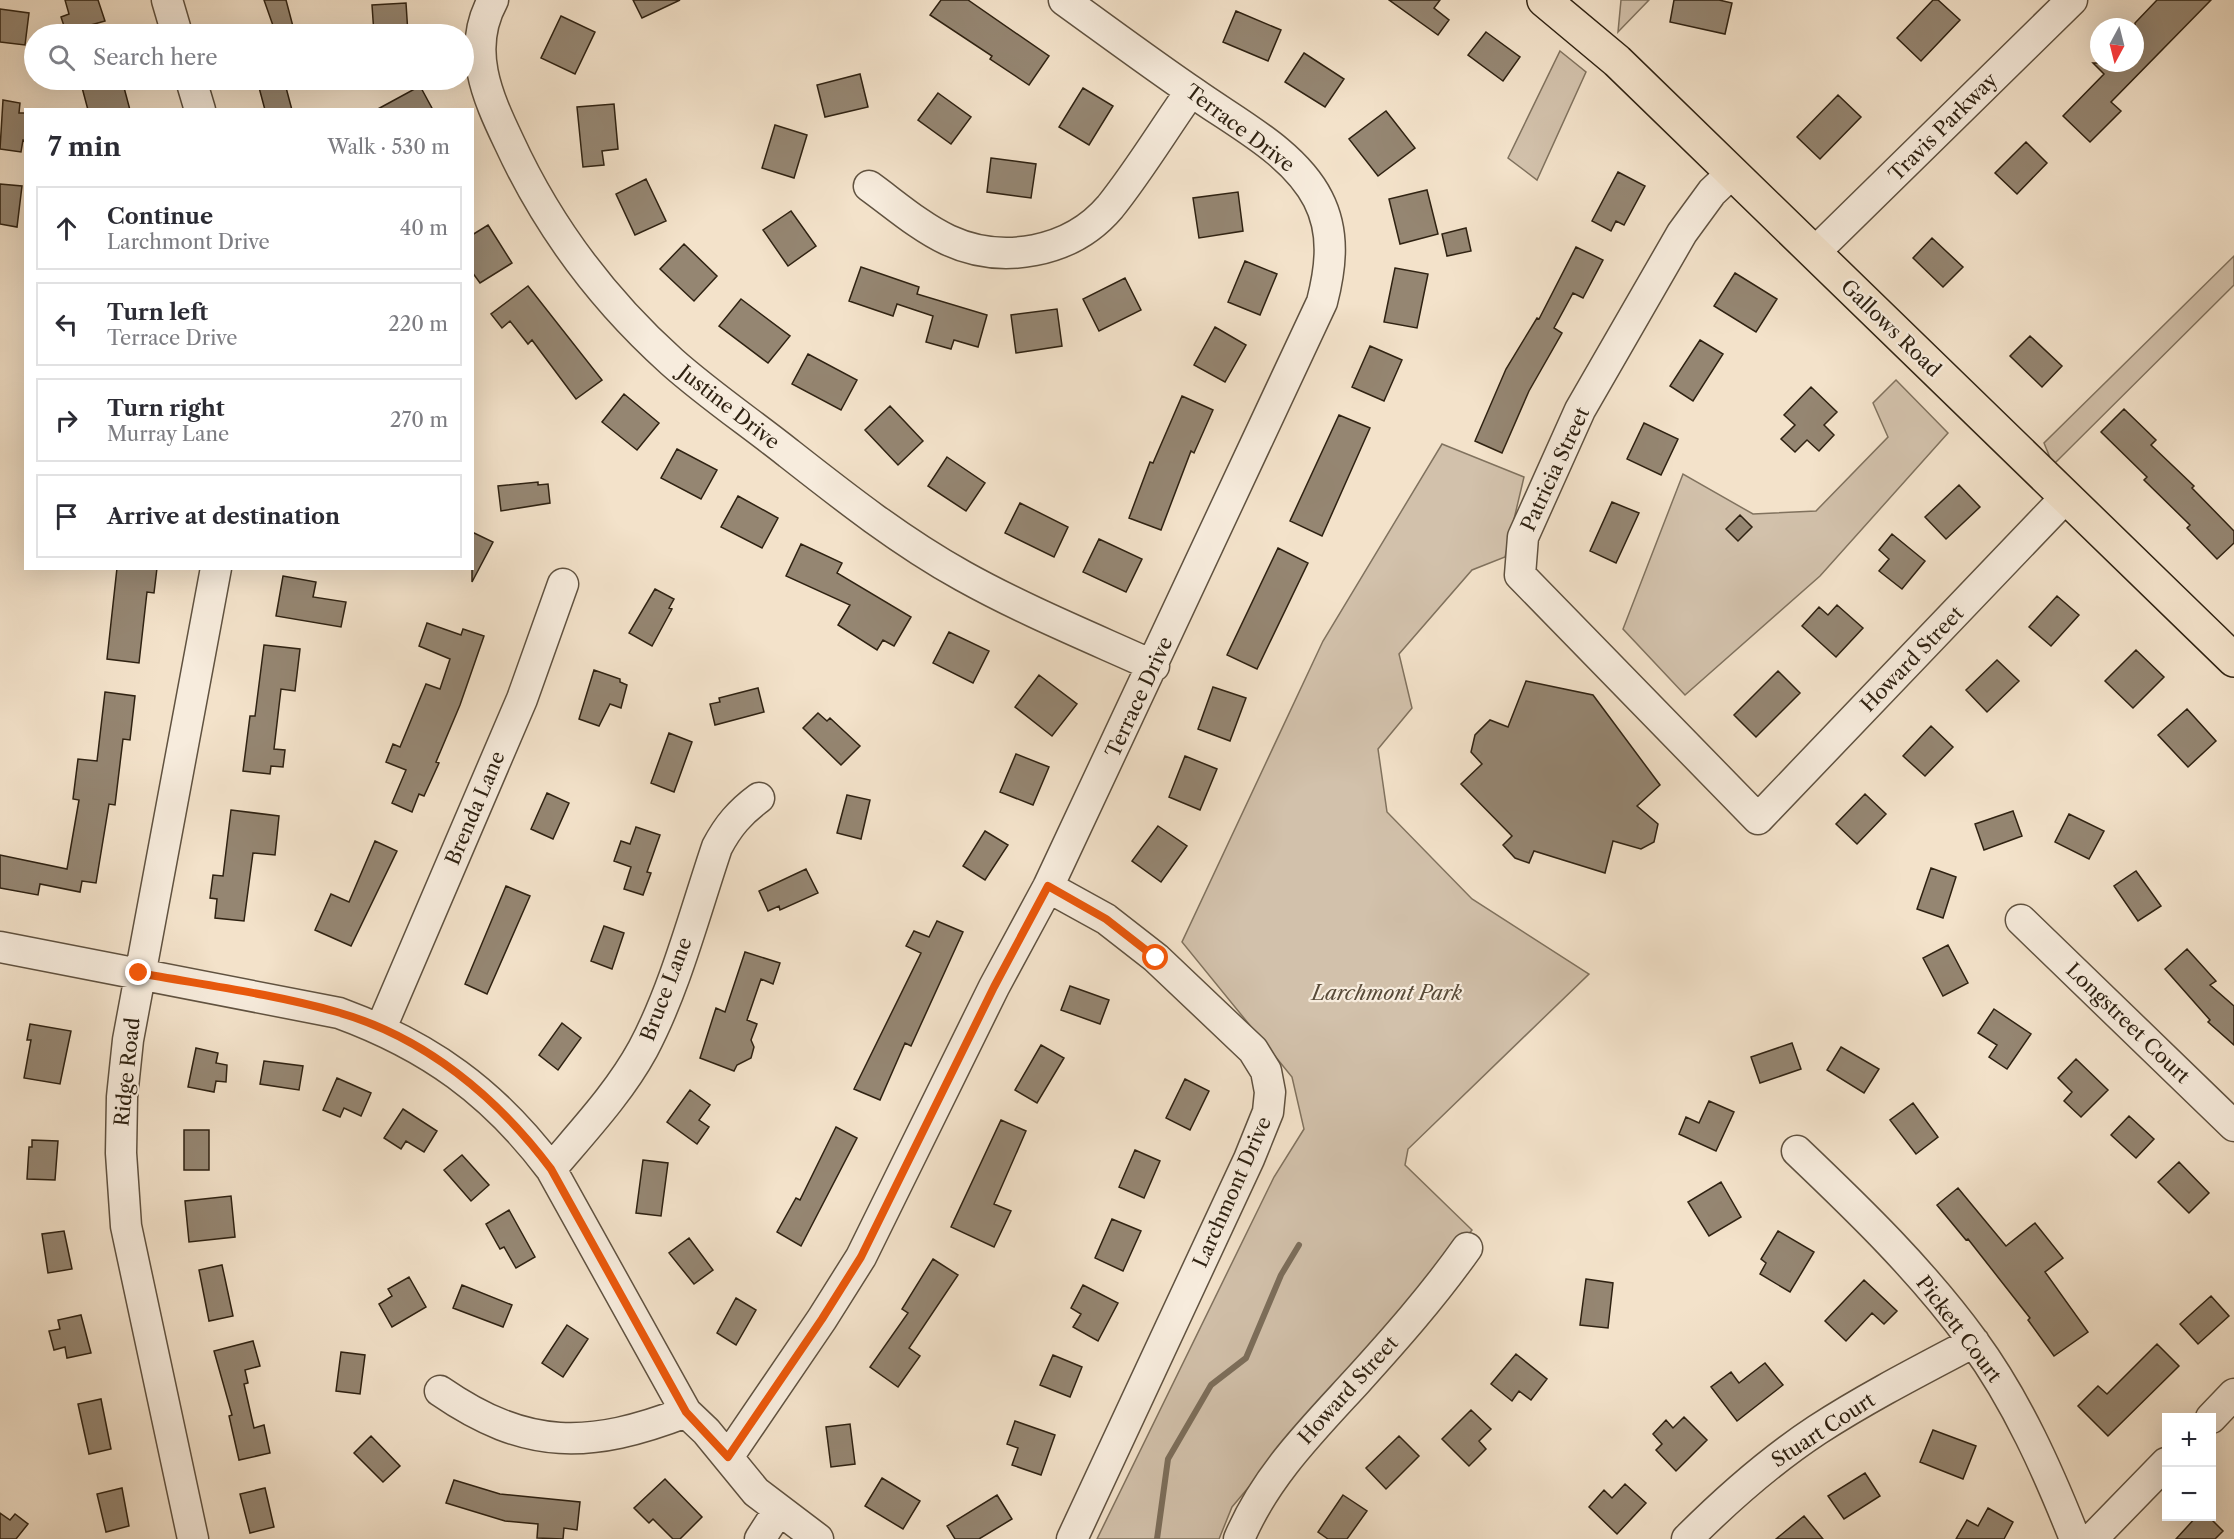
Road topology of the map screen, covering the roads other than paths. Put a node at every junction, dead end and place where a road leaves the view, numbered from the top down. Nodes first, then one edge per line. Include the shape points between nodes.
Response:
1 (167, 0) edge
2 (493, 0) edge
3 (1064, 0) edge
4 (1544, 0) edge
5 (2072, 0) edge
6 (174, 24) edge
7 (194, 90) edge
8 (1191, 91) junction
9 (199, 108) edge
10 (1731, 174) junction
11 (869, 186) dead end
12 (1814, 253) junction
13 (2066, 497) junction
14 (216, 570) edge
15 (563, 584) dead end
16 (2234, 660) edge
17 (1154, 666) junction
18 (759, 798) dead end
19 (1758, 819) joint
20 (1048, 886) junction
21 (2021, 920) dead end
22 (0, 947) edge
23 (139, 973) junction
24 (381, 1028) junction
25 (2234, 1126) edge
26 (1797, 1151) dead end
27 (551, 1169) junction
28 (1467, 1248) dead end
29 (1974, 1342) junction
30 (440, 1391) dead end
31 (2234, 1394) edge
32 (686, 1412) junction
33 (2216, 1413) edge
34 (728, 1457) junction
35 (2162, 1467) edge
36 (778, 1511) junction
37 (193, 1539) edge
38 (760, 1539) edge
39 (818, 1539) edge
40 (1072, 1539) edge
41 (1239, 1539) edge
42 (1687, 1539) edge
43 (2075, 1539) edge
44 (2092, 1539) edge

1 - 6 street
2 - 17 street, Justine Drive via 481,25 478,48 490,102 523,173 564,242 631,323 673,363 817,476 933,559 1006,598
3 - 8 street, Terrace Drive
4 - 10 main road, Gallows Road via 1617,61
5 - 12 street, Travis Parkway
7 - 9 street
8 - 11 street via 1109,207 1091,225 1046,248 1021,253 973,249 939,235
8 - 17 street, Terrace Drive via 1273,149 1305,179 1325,214 1331,237 1330,259 1322,302
10 - 12 main road, Gallows Road
10 - 19 street, Patricia Street via 1705,200 1682,233 1580,410 1522,537 1520,575
12 - 13 main road, Gallows Road
13 - 16 main road, Gallows Road
13 - 19 street, Howard Street
14 - 23 street, Ridge Road
15 - 24 street, Brenda Lane via 522,699
17 - 20 street, Terrace Drive
18 - 27 street, Bruce Lane via 740,812 717,847 658,1017 642,1049 600,1112
20 - 34 street, Terrace Drive via 861,1257
20 - 40 street, Larchmont Drive via 1106,919 1193,991 1253,1050 1266,1071 1270,1092 1268,1112 1251,1153
21 - 25 street, Longstreet Court
22 - 23 street
23 - 24 street via 305,1004
23 - 37 street, Ridge Road via 122,1097 126,1226
24 - 27 street via 439,1061 492,1101
26 - 29 street, Pickett Court via 1884,1236
27 - 32 street
28 - 41 street, Howard Street via 1391,1344 1283,1462 1261,1494
29 - 42 street, Stuart Court via 1816,1431 1764,1469
29 - 43 street, Pickett Court via 2031,1438
30 - 32 street via 493,1422 555,1439 610,1436
31 - 33 street
32 - 34 street
34 - 36 street via 756,1492
35 - 44 street
36 - 38 street
36 - 39 street

